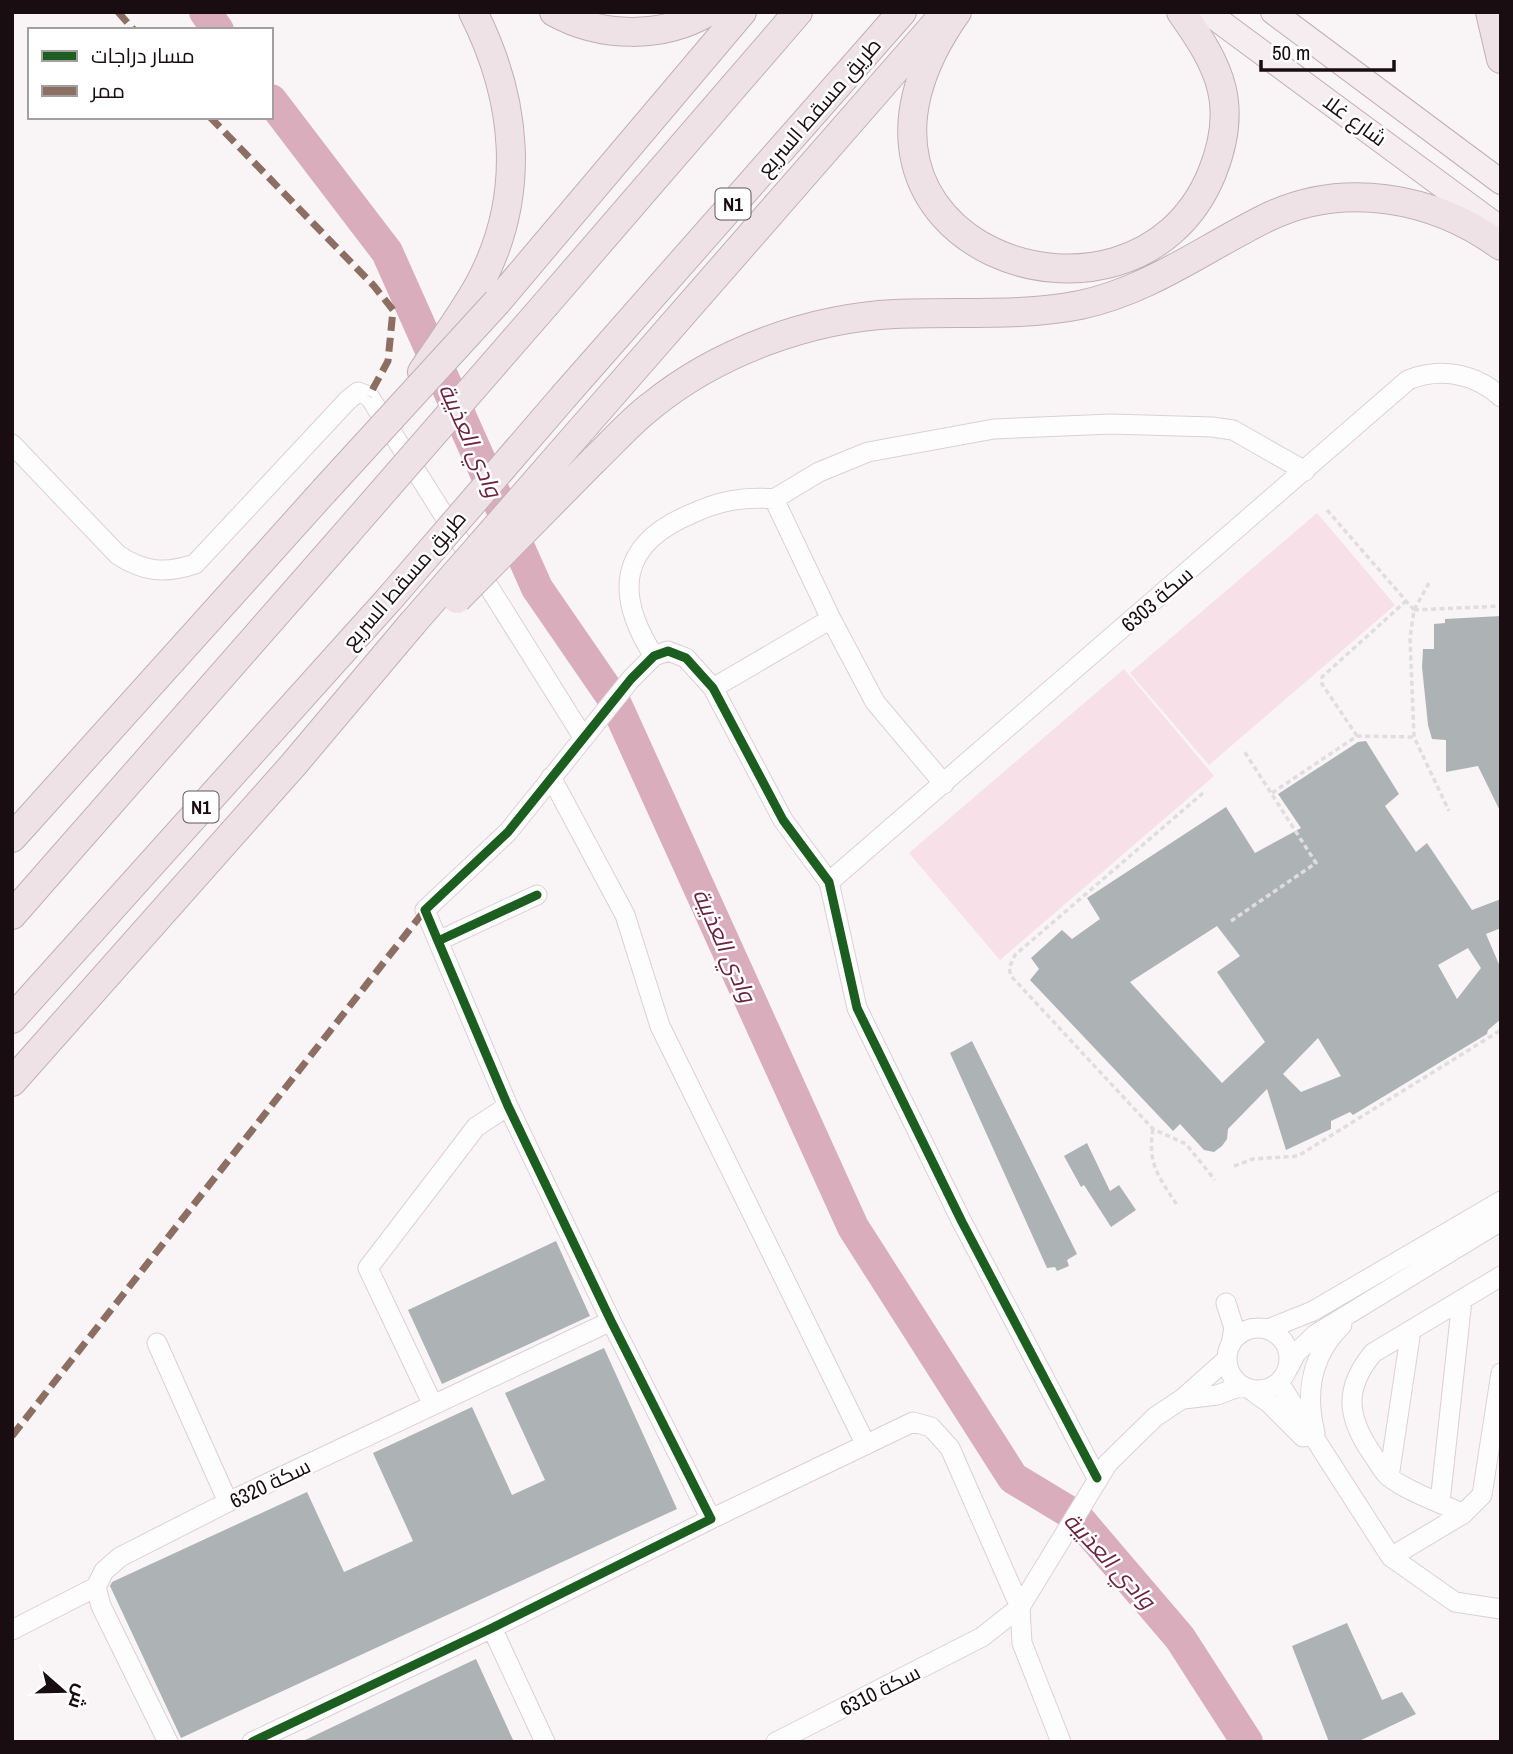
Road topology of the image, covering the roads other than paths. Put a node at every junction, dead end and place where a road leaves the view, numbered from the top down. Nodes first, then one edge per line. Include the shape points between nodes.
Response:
1 (473, 12) edge
2 (554, 12) edge
3 (708, 12) edge
4 (742, 12) edge
5 (798, 12) edge
6 (902, 12) edge
7 (947, 12) edge
8 (957, 12) edge
9 (1181, 12) edge
10 (1207, 12) edge
11 (1273, 12) edge
12 (1490, 12) edge
13 (1501, 59) edge
14 (1501, 182) edge
15 (1501, 229) edge
16 (1501, 246) edge
17 (488, 292) junction
18 (1501, 397) edge
19 (12, 444) edge
20 (1305, 471) junction
21 (774, 499) junction
22 (831, 619) junction
23 (416, 630) junction
24 (654, 656) junction
25 (713, 688) junction
26 (583, 737) junction
27 (551, 777) junction
28 (944, 784) junction
29 (12, 838) edge
30 (829, 882) junction
31 (537, 895) dead end
32 (12, 915) edge
33 (438, 941) junction
34 (12, 1019) edge
35 (12, 1082) edge
36 (508, 1106) junction
37 (1501, 1201) edge
38 (1501, 1220) edge
39 (1501, 1276) edge
40 (1462, 1300) junction
41 (1355, 1310) junction
42 (611, 1321) junction
43 (1263, 1329) junction
44 (1411, 1330) junction
45 (157, 1343) dead end
46 (1229, 1351) junction
47 (1501, 1373) edge
48 (1284, 1375) junction
49 (1246, 1388) junction
50 (1182, 1399) junction
51 (433, 1405) junction
52 (866, 1445) junction
53 (1325, 1456) junction
54 (1388, 1477) junction
55 (1097, 1478) junction
56 (228, 1502) junction
57 (1440, 1503) junction
58 (1463, 1514) junction
59 (711, 1519) junction
60 (1391, 1557) junction
61 (96, 1587) junction
62 (1020, 1608) junction
63 (1501, 1609) edge
64 (492, 1628) junction
65 (12, 1630) edge
66 (815, 1724) junction
67 (168, 1742) edge
68 (252, 1742) edge
69 (545, 1742) edge
70 (776, 1742) edge
71 (824, 1742) edge
72 (1061, 1742) edge

1 - 17 highway via 502,85 513,157
2 - 3 highway via 618,32 676,27
4 - 17 highway
5 - 32 highway, bridge
6 - 34 highway, طريق مسقط السريع / N1, bridge via 391,597
7 - 23 highway, bridge via 581,430
8 - 9 highway via 933,52 913,107 911,139 923,184 938,208 970,240 1020,263 1063,269 1115,261 1162,239 1183,220 1207,185 1224,136 1226,111 1209,51
10 - 15 main road, شارع غلا
11 - 14 main road, شارع غلا
12 - 13 highway
16 - 23 highway, bridge via 1456,218 1400,201 1347,197 1304,203 1268,217 1181,267 1115,296 1024,312 891,314 825,325 760,344 708,368 662,398
17 - 29 highway, bridge via 399,409
18 - 20 street, سكة 6303 via 1470,378 1424,374 1390,394
19 - 26 street via 118,555 135,566 174,571 195,564 348,400 358,392 369,396
20 - 21 street via 1233,430 1111,424 1007,429 868,452 819,472
20 - 28 street, سكة 6303
21 - 22 street
21 - 24 street via 746,496 705,508 670,523 642,544 630,568 630,603 639,633
22 - 25 street
22 - 28 street via 875,702
23 - 35 highway
24 - 25 street via 668,650 679,653
24 - 26 street
25 - 30 street via 783,820
26 - 27 street
27 - 33 street via 508,832 425,909
27 - 52 street via 625,915 660,1026
28 - 30 street, سكة 6303
30 - 55 street via 857,1008 962,1222
31 - 33 street
33 - 36 street
36 - 42 street
36 - 51 street via 476,1127 368,1268
37 - 43 street via 1313,1311
38 - 41 street
39 - 40 street
40 - 44 street
40 - 57 street
41 - 48 street via 1304,1343
41 - 53 street via 1323,1348 1312,1378 1310,1405
42 - 51 street, سكة 6320
42 - 59 street
43 - 46 street via 1243,1332
43 - 46 street via 1226,1303 1234,1328
43 - 48 street via 1283,1340 1290,1357
44 - 54 street
44 - 54 street via 1373,1353 1359,1370 1352,1399 1359,1435
45 - 56 street
46 - 49 street via 1228,1370
46 - 50 street
47 - 58 street via 1482,1495
48 - 49 street via 1271,1388
48 - 53 street
49 - 50 street
49 - 53 street via 1269,1403
50 - 55 street via 1155,1417
51 - 56 street, سكة 6320
52 - 59 street
52 - 62 street via 913,1422 932,1427 950,1448
53 - 60 street
54 - 57 street
55 - 62 street
56 - 61 street, سكة 6320 via 120,1558 104,1571
57 - 58 street
58 - 60 street
59 - 64 street
60 - 63 street via 1455,1601
61 - 65 street
61 - 67 street
62 - 66 street, سكة 6310 via 982,1637
62 - 72 street via 1022,1643
64 - 68 street
64 - 69 street
66 - 70 street, سكة 6310
66 - 71 street

